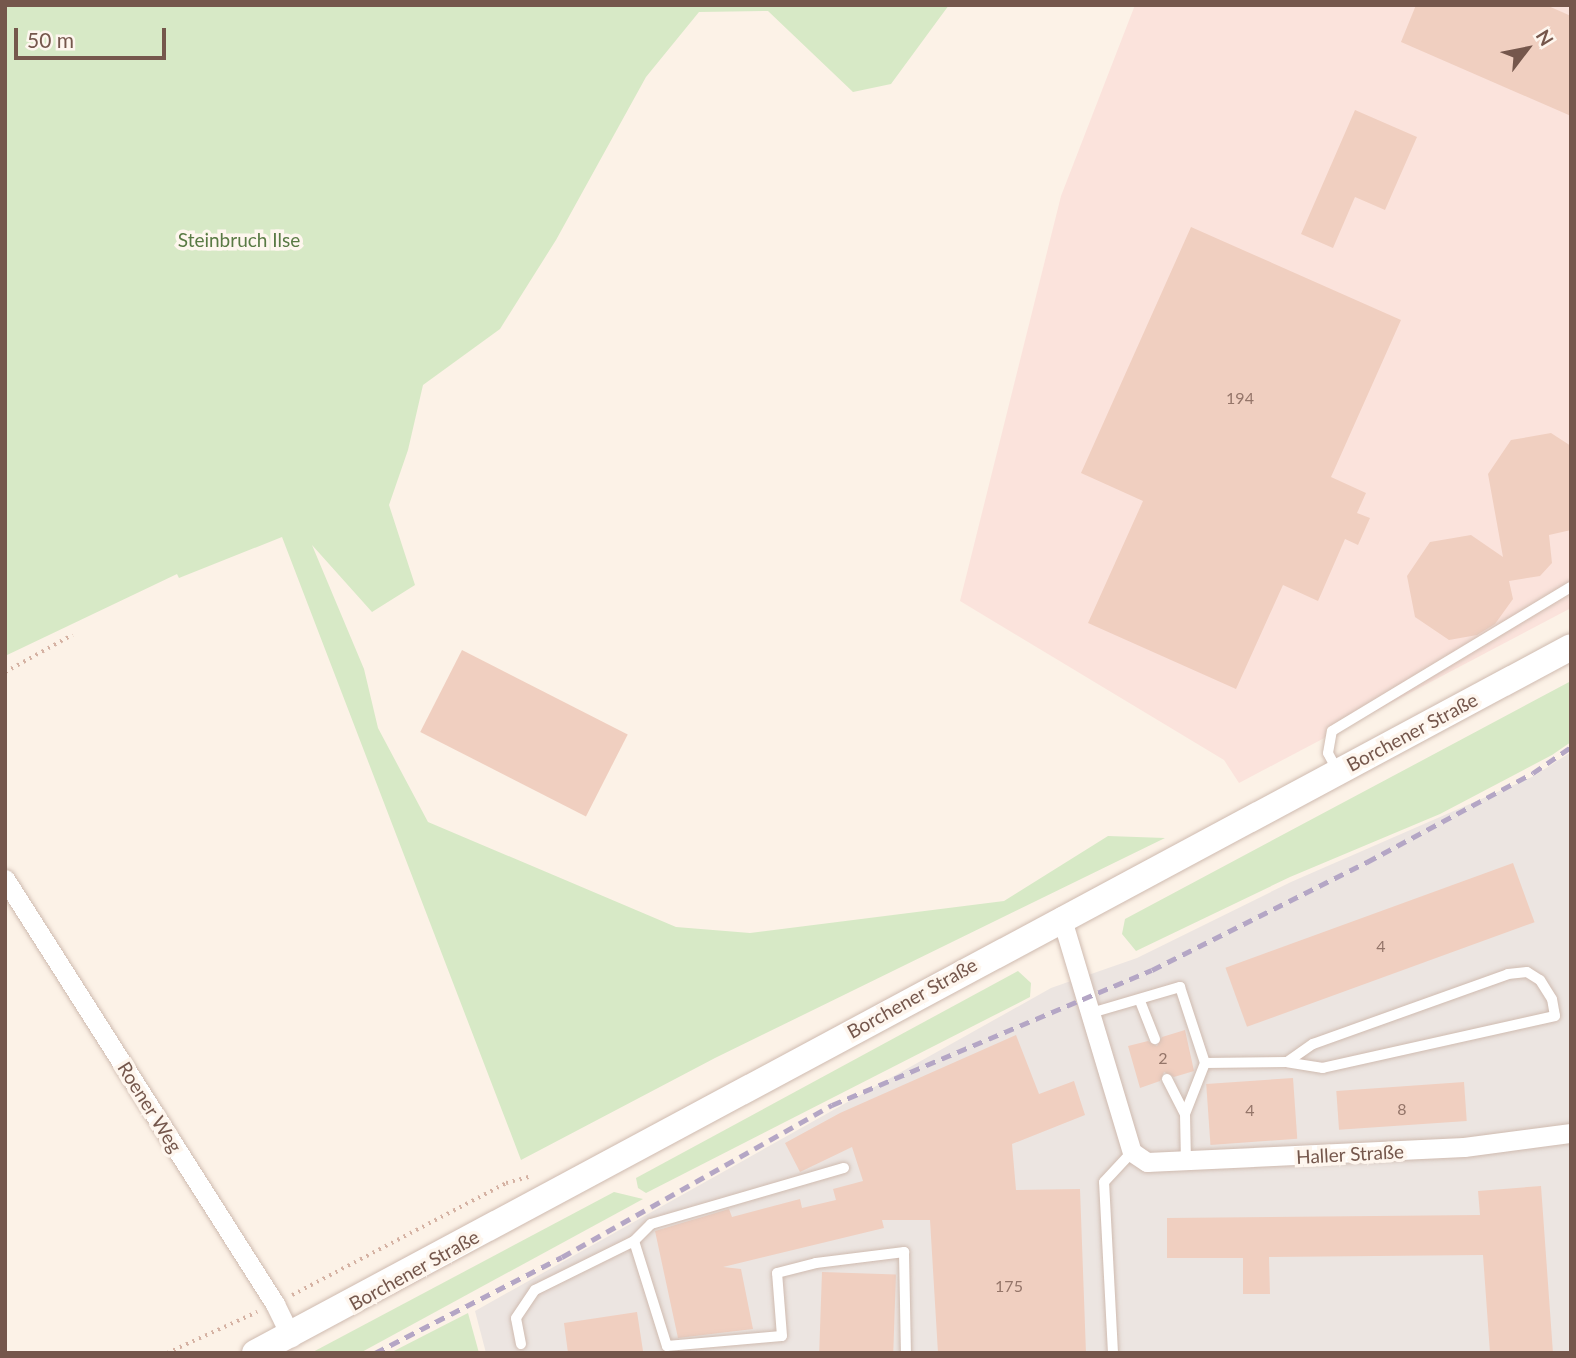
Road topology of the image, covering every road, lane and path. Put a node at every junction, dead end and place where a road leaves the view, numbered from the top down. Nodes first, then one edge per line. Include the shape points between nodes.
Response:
1 (1571, 587) edge
2 (72, 635) dead end
3 (1571, 647) edge
4 (5, 671) edge
5 (1338, 771) junction
6 (5, 879) edge
7 (1061, 916) junction
8 (1140, 1001) junction
9 (1091, 1013) junction
10 (1154, 1039) dead end
11 (1287, 1062) junction
12 (1205, 1063) junction
13 (1167, 1079) dead end
14 (1185, 1114) junction
15 (1571, 1133) edge
16 (1132, 1152) junction
17 (1186, 1160) junction
18 (844, 1168) dead end
19 (634, 1241) junction
20 (275, 1304) junction
21 (290, 1337) junction
22 (521, 1344) dead end
23 (167, 1353) edge
24 (255, 1353) edge
25 (906, 1353) edge
26 (1113, 1353) edge

1 - 5 lane via 1332,731 1328,753
2 - 4 path
3 - 5 main road, Borchener Straße
5 - 7 main road, Borchener Straße
6 - 20 street, Roener Weg
7 - 9 street
7 - 21 main road, Borchener Straße
8 - 9 lane
8 - 10 lane
8 - 12 lane via 1180,986
9 - 16 street
11 - 11 lane via 1313,1044 1508,974 1527,972 1540,980 1552,999 1555,1016 1323,1068
11 - 12 lane
12 - 14 lane
13 - 14 lane
14 - 17 lane
15 - 17 street, Haller Straße via 1464,1147
16 - 17 street, Haller Straße via 1147,1162
16 - 26 lane via 1104,1182
18 - 19 lane via 651,1224
19 - 22 lane via 535,1290 516,1318
19 - 25 lane via 667,1346 782,1336 777,1273 816,1263 904,1252
20 - 21 street, Roener Weg
20 - 23 path
21 - 24 main road, Borchener Straße

